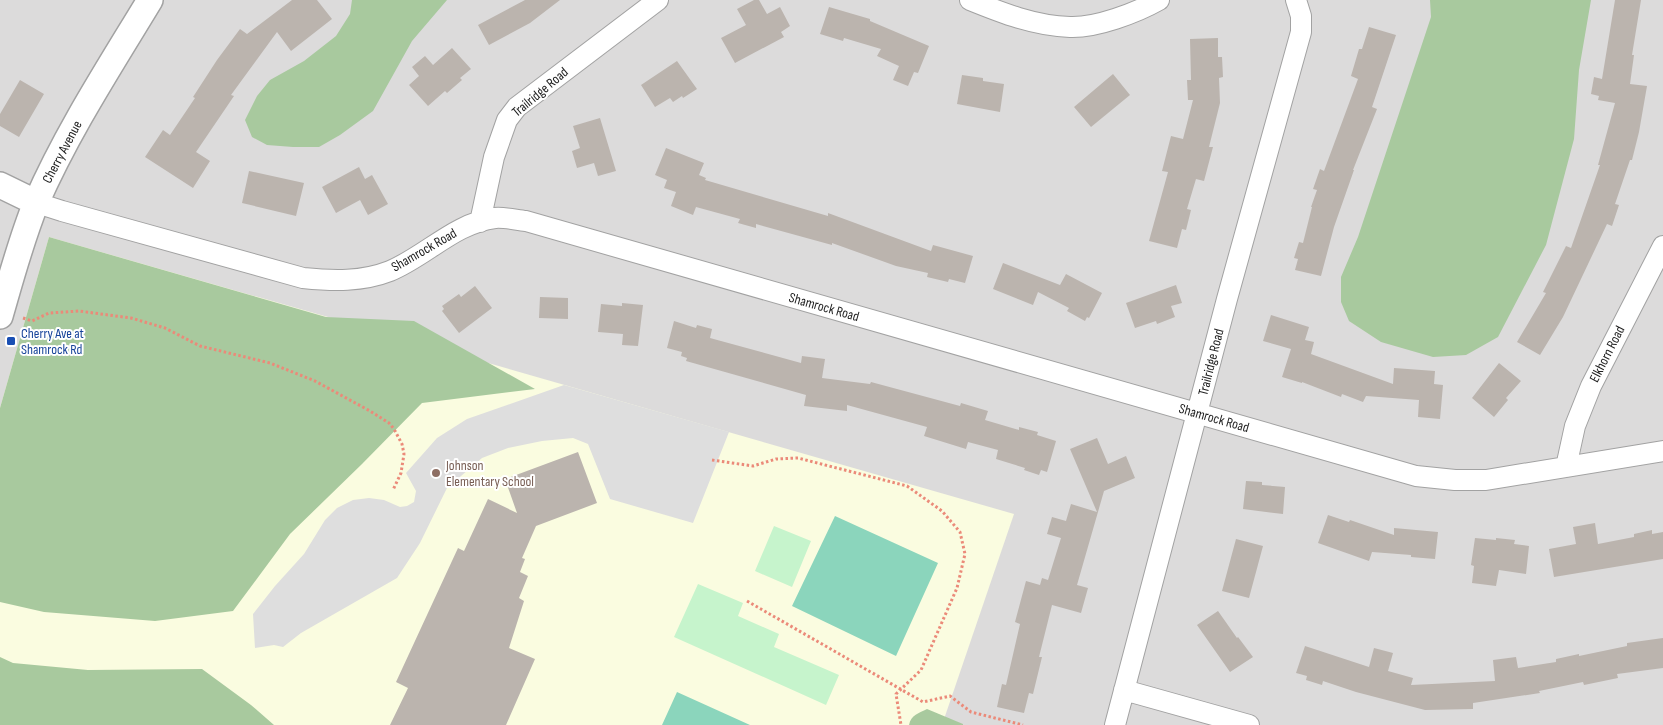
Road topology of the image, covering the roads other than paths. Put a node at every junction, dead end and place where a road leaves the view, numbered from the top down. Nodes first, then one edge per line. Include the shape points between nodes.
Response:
1 (150, 0) edge
2 (658, 0) edge
3 (970, 0) edge
4 (1159, 0) edge
5 (1296, 0) edge
6 (0, 185) edge
7 (36, 203) junction
8 (480, 222) junction
9 (1663, 246) edge
10 (10, 317) edge
11 (1198, 413) junction
12 (1663, 451) edge
13 (1566, 468) junction
14 (1124, 690) junction
15 (1116, 725) edge
16 (1249, 725) edge

1 - 7 street, Cherry Avenue via 97,88
2 - 8 street, Trailridge Road via 517,106 507,120 494,158
3 - 4 street via 1002,13 1071,27 1114,19
5 - 11 street, Trailridge Road via 1301,32
6 - 7 street, Shamrock Road
7 - 8 street, Shamrock Road via 304,278 332,281 390,271 460,230
7 - 10 street, Cherry Avenue via 20,247
8 - 11 street, Shamrock Road via 497,218 526,220
9 - 13 street, Elkhorn Road via 1591,386 1575,426
11 - 13 street, Shamrock Road via 1416,476 1486,480
11 - 14 street, Trailridge Road
12 - 13 street, Shamrock Road
14 - 15 street, Trailridge Road
14 - 16 street

